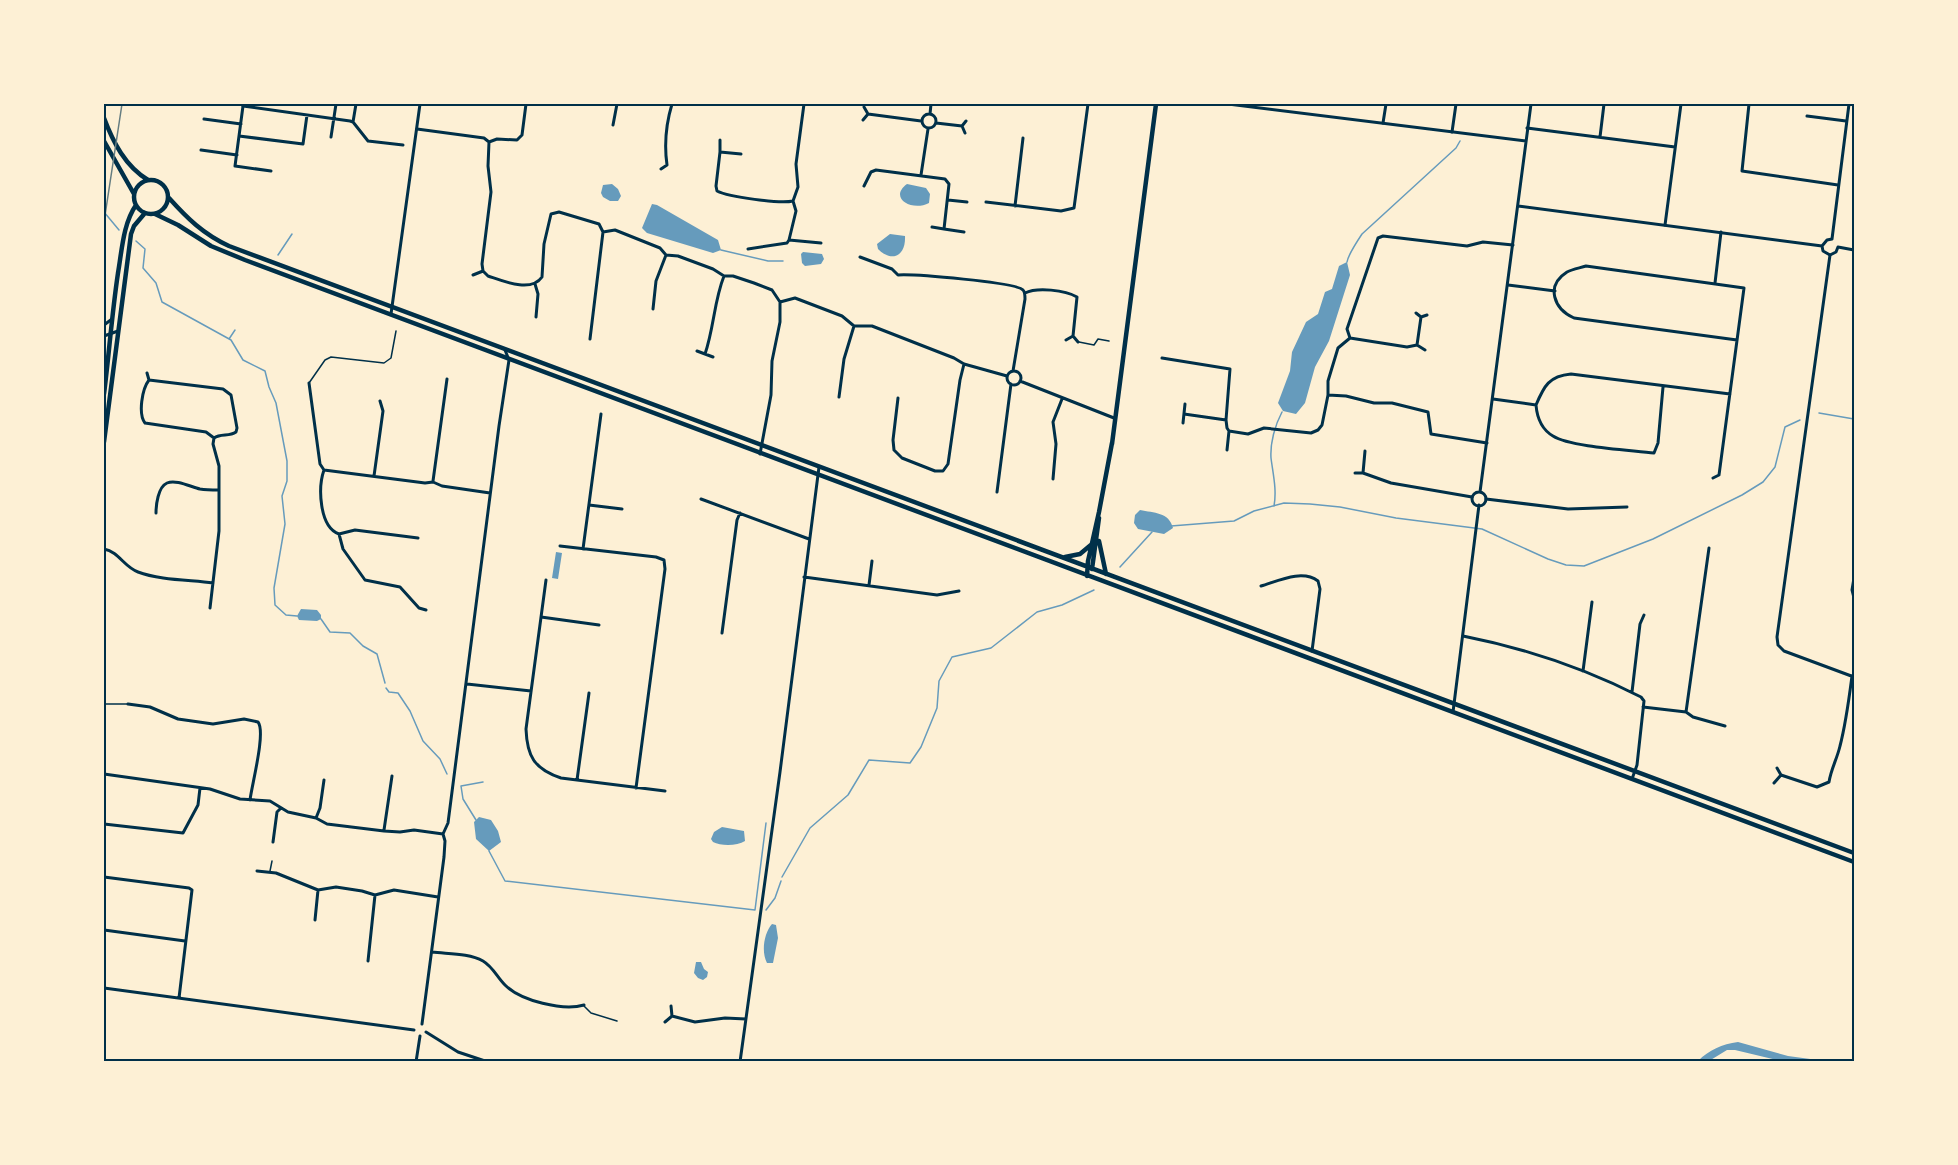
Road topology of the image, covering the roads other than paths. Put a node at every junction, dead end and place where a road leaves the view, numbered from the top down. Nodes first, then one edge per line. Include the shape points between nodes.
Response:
1 (336, 104) edge
2 (356, 104) edge
3 (420, 104) edge
4 (525, 104) edge
5 (617, 104) edge
6 (672, 104) edge
7 (804, 104) edge
8 (931, 104) edge
9 (1088, 104) edge
10 (1156, 104) edge
11 (1227, 104) edge
12 (1386, 104) edge
13 (1456, 104) edge
14 (1531, 104) edge
15 (1604, 104) edge
16 (1681, 104) edge
17 (1749, 104) edge
18 (1849, 104) edge
19 (242, 105) edge
20 (864, 107) dead end
21 (307, 114) junction
22 (868, 114) junction
23 (930, 114) junction
24 (1807, 116) dead end
25 (334, 117) junction
26 (104, 118) edge
27 (204, 119) dead end
28 (863, 120) dead end
29 (921, 121) junction
30 (966, 121) dead end
31 (1846, 121) junction
32 (353, 122) junction
33 (936, 123) junction
34 (1383, 123) junction
35 (241, 124) junction
36 (613, 125) dead end
37 (962, 126) junction
38 (1527, 128) junction
39 (417, 129) junction
40 (928, 129) junction
41 (1452, 132) junction
42 (965, 133) dead end
43 (239, 136) junction
44 (331, 137) dead end
45 (1600, 137) junction
46 (1023, 138) dead end
47 (720, 140) dead end
48 (104, 141) edge
49 (1526, 141) junction
50 (489, 142) junction
51 (403, 145) dead end
52 (1675, 147) junction
53 (201, 150) dead end
54 (720, 152) junction
55 (741, 154) dead end
56 (237, 155) junction
57 (668, 165) junction
58 (674, 166) dead end
59 (661, 168) dead end
60 (270, 171) dead end
61 (921, 175) junction
62 (148, 180) junction
63 (1838, 185) junction
64 (864, 186) dead end
65 (134, 194) junction
66 (169, 198) junction
67 (947, 200) junction
68 (793, 201) junction
69 (967, 202) dead end
70 (986, 202) dead end
71 (136, 205) junction
72 (1015, 206) junction
73 (1518, 206) junction
74 (145, 213) junction
75 (155, 214) junction
76 (1665, 225) junction
77 (932, 226) dead end
78 (944, 229) junction
79 (603, 232) junction
80 (964, 232) dead end
81 (1721, 232) junction
82 (1832, 239) junction
83 (789, 240) junction
84 (821, 243) dead end
85 (1513, 245) junction
86 (1822, 246) junction
87 (1838, 247) junction
88 (748, 249) dead end
89 (1854, 250) edge
90 (666, 255) junction
91 (1830, 255) junction
92 (860, 258) dead end
93 (483, 271) junction
94 (473, 275) dead end
95 (724, 276) junction
96 (1715, 283) junction
97 (535, 284) junction
98 (1508, 285) junction
99 (1555, 291) junction
100 (1025, 293) junction
101 (780, 302) junction
102 (392, 307) junction
103 (653, 309) dead end
104 (1416, 313) dead end
105 (392, 314) junction
106 (1427, 315) dead end
107 (536, 317) dead end
108 (1421, 318) junction
109 (112, 319) junction
110 (104, 325) edge
111 (854, 326) junction
112 (396, 330) dead end
113 (118, 331) junction
114 (110, 334) junction
115 (104, 336) edge
116 (1073, 336) junction
117 (1350, 338) junction
118 (590, 339) dead end
119 (1066, 340) dead end
120 (1737, 340) junction
121 (1109, 341) dead end
122 (1078, 342) joint
123 (1417, 345) junction
124 (104, 347) edge
125 (504, 348) junction
126 (1425, 350) dead end
127 (697, 351) dead end
128 (108, 353) junction
129 (705, 354) junction
130 (713, 357) dead end
131 (1162, 358) dead end
132 (509, 360) junction
133 (964, 364) junction
134 (1013, 372) junction
135 (147, 373) dead end
136 (1007, 376) junction
137 (447, 379) dead end
138 (149, 381) junction
139 (1020, 381) junction
140 (309, 383) joint
141 (1011, 384) junction
142 (1663, 387) junction
143 (1119, 392) junction
144 (104, 394) edge
145 (1730, 394) junction
146 (1328, 395) junction
147 (839, 397) dead end
148 (898, 398) dead end
149 (1062, 399) junction
150 (1493, 399) junction
151 (380, 401) dead end
152 (1185, 404) dead end
153 (1536, 405) junction
154 (601, 414) dead end
155 (1184, 414) junction
156 (1114, 418) junction
157 (1226, 420) junction
158 (1183, 423) dead end
159 (1229, 430) junction
160 (214, 438) junction
161 (104, 442) edge
162 (1488, 443) junction
163 (1112, 444) junction
164 (762, 446) junction
165 (1227, 450) dead end
166 (1365, 451) dead end
167 (760, 454) junction
168 (819, 467) junction
169 (324, 470) junction
170 (1355, 473) dead end
171 (1363, 473) junction
172 (818, 475) junction
173 (374, 476) junction
174 (1713, 478) dead end
175 (1053, 479) dead end
176 (433, 482) junction
177 (219, 490) junction
178 (997, 492) dead end
179 (1480, 492) junction
180 (490, 493) junction
181 (1472, 497) junction
182 (701, 499) dead end
183 (1486, 500) junction
184 (589, 505) junction
185 (1479, 505) junction
186 (1628, 507) dead end
187 (622, 509) dead end
188 (1100, 512) junction
189 (156, 513) dead end
190 (740, 513) junction
191 (339, 534) junction
192 (1098, 537) junction
193 (418, 538) dead end
194 (809, 539) junction
195 (1092, 544) junction
196 (560, 546) dead end
197 (1709, 548) dead end
198 (104, 549) edge
199 (583, 549) junction
200 (1063, 558) junction
201 (872, 561) dead end
202 (1090, 568) junction
203 (1106, 574) junction
204 (1088, 576) junction
205 (804, 577) junction
206 (1854, 578) edge
207 (546, 580) dead end
208 (213, 583) junction
209 (869, 585) junction
210 (1261, 586) dead end
211 (959, 591) dead end
212 (1854, 598) edge
213 (1592, 602) dead end
214 (210, 608) dead end
215 (426, 610) dead end
216 (1644, 615) dead end
217 (541, 617) junction
218 (599, 625) dead end
219 (722, 633) dead end
220 (1463, 636) junction
221 (1312, 651) junction
222 (1583, 672) junction
223 (1853, 676) edge
224 (467, 684) junction
225 (531, 691) junction
226 (589, 693) dead end
227 (1632, 693) junction
228 (104, 704) edge
229 (128, 704) joint
230 (1454, 704) junction
231 (1643, 707) junction
232 (1453, 712) junction
233 (1686, 712) junction
234 (1725, 726) dead end
235 (1777, 768) dead end
236 (1635, 771) junction
237 (104, 774) edge
238 (1781, 774) junction
239 (392, 776) dead end
240 (1632, 779) junction
241 (324, 780) dead end
242 (577, 780) junction
243 (1774, 783) dead end
244 (200, 788) junction
245 (636, 788) junction
246 (665, 791) dead end
247 (250, 800) junction
248 (281, 808) junction
249 (316, 818) junction
250 (104, 824) edge
251 (384, 831) junction
252 (443, 834) junction
253 (273, 842) dead end
254 (1854, 853) edge
255 (272, 861) dead end
256 (1854, 862) edge
257 (257, 871) dead end
258 (270, 872) junction
259 (104, 877) edge
260 (318, 890) junction
261 (375, 895) junction
262 (438, 897) junction
263 (315, 920) dead end
264 (104, 930) edge
265 (185, 941) junction
266 (431, 952) junction
267 (368, 961) dead end
268 (104, 988) edge
269 (179, 998) junction
270 (584, 1005) joint
271 (670, 1006) dead end
272 (672, 1016) junction
273 (746, 1019) junction
274 (617, 1021) dead end
275 (665, 1022) dead end
276 (422, 1024) junction
277 (414, 1030) junction
278 (426, 1032) junction
279 (420, 1036) junction
280 (416, 1062) edge
281 (488, 1062) edge
282 (500, 1062) edge
283 (508, 1062) edge
284 (740, 1062) edge

1 - 25 street
2 - 32 street
3 - 39 street
4 - 50 street via 520,138
5 - 36 street
6 - 57 street via 667,119
7 - 68 street via 796,164 798,188
8 - 23 street
9 - 72 street via 1074,208 1061,211
10 - 143 main road
11 - 34 street
12 - 34 street
13 - 41 street
14 - 38 street
15 - 45 street
16 - 52 street
17 - 63 street via 1742,171
18 - 31 street
19 - 21 street
19 - 35 street
20 - 22 street
21 - 25 street
21 - 43 street via 303,144
22 - 28 street
22 - 29 street
23 - 29 street
23 - 33 street
24 - 31 street
25 - 32 street
25 - 44 street
26 - 62 main road via 127,162
27 - 35 street
29 - 40 street
30 - 37 street
31 - 63 street
32 - 51 street via 368,141
33 - 37 street
33 - 40 street
34 - 41 street
35 - 43 street
37 - 42 street
38 - 45 street
38 - 49 street
39 - 50 street via 484,138
39 - 102 street
40 - 61 street
41 - 49 street
43 - 56 street
45 - 52 street
46 - 72 street
47 - 54 street
48 - 65 main road
49 - 73 street
50 - 93 street via 491,192
52 - 76 street
53 - 56 street
54 - 55 street
54 - 68 street via 717,191
56 - 60 street via 235,166
57 - 58 street
57 - 59 street
61 - 64 street via 876,170
61 - 67 street via 947,180
62 - 65 main road
62 - 66 main road via 163,183
63 - 82 street
65 - 71 main road
66 - 75 main road via 165,208
66 - 102 main road via 192,224 221,242
67 - 69 street
67 - 78 street
68 - 83 street via 796,211
70 - 72 street
71 - 74 main road
71 - 109 main road via 125,230
73 - 76 street
73 - 85 street
74 - 75 main road
74 - 113 main road via 131,234
75 - 105 main road via 211,246
76 - 81 street
77 - 78 street
78 - 80 street
79 - 90 street via 615,230
79 - 97 street via 598,224 559,212 551,214 542,277
79 - 118 street
81 - 86 street
81 - 96 street
82 - 86 street
82 - 87 street
83 - 84 street
83 - 88 street
85 - 98 street
85 - 117 street via 1482,242 1467,246 1378,238 1347,329
86 - 91 street
87 - 89 street
87 - 91 street
90 - 95 street via 678,256
90 - 103 street via 656,281
91 - 223 street via 1777,637 1784,651
92 - 100 street via 892,269 898,275 994,281 1021,288
93 - 94 street
93 - 97 street via 506,282
95 - 101 street via 772,290
95 - 129 street
96 - 99 street via 1586,266 1565,274
96 - 120 street via 1744,288
97 - 107 street
98 - 99 street
98 - 150 street
99 - 120 street via 1559,308 1574,318
100 - 116 street via 1035,290 1077,297
100 - 134 street
101 - 111 street via 795,298 842,316
101 - 164 street
102 - 105 street
102 - 125 main road
104 - 108 street
105 - 132 main road
106 - 108 street
108 - 123 street
109 - 110 street
109 - 114 main road
111 - 133 street via 872,327
111 - 147 street
112 - 140 lane via 389,361 331,357
113 - 114 street
113 - 161 main road
114 - 115 street
114 - 128 main road
116 - 119 street
116 - 122 street
117 - 123 street via 1407,347
117 - 146 street via 1338,348
120 - 145 street
121 - 122 lane via 1098,339 1094,345
123 - 126 street
124 - 128 main road
125 - 132 street
125 - 164 main road
127 - 129 street
128 - 144 main road
129 - 130 street
131 - 157 street via 1230,369
132 - 167 main road
132 - 180 street
133 - 136 street
133 - 148 street via 946,469 939,472 902,458 894,450
134 - 136 street
134 - 139 street via 1019,374
135 - 138 street
136 - 141 street
137 - 176 street
138 - 160 street via 141,415 145,423 206,432
138 - 160 street via 228,391 236,432
139 - 141 street
139 - 149 street
140 - 169 street
141 - 178 street
142 - 145 street
142 - 153 street via 1558,375 1546,384
142 - 153 street via 1654,453 1567,442 1552,436 1538,418
143 - 156 main road
143 - 163 main road
145 - 174 street via 1719,475
146 - 159 street via 1322,425 1311,433 1264,428 1248,434
146 - 162 street via 1428,412 1431,434
149 - 156 street
149 - 175 street via 1053,422
150 - 153 street
150 - 162 street
151 - 173 street via 383,411
152 - 155 street
154 - 184 street
155 - 157 street
155 - 158 street
156 - 163 main road
157 - 159 street
159 - 165 street
160 - 177 street
162 - 179 street
163 - 188 main road
164 - 167 street
164 - 168 main road
166 - 171 street
167 - 172 main road
168 - 172 street
168 - 200 main road
169 - 173 street
169 - 191 street via 320,485 324,516 330,529
170 - 171 street
171 - 181 street via 1391,483
172 - 194 street
172 - 204 main road
173 - 176 street
176 - 180 street
177 - 189 street via 167,483 162,487
177 - 208 street
179 - 181 street
179 - 183 street
180 - 224 street
181 - 185 street
182 - 190 street
183 - 185 street
183 - 186 street via 1568,509
184 - 187 street
184 - 199 street
185 - 220 street
188 - 192 main road
188 - 195 main road
190 - 194 street
190 - 219 street
191 - 193 street via 355,530
191 - 215 street via 361,578 400,587 419,608
192 - 202 main road
192 - 203 main road
194 - 205 street
195 - 200 main road via 1080,554
195 - 202 main road
196 - 199 street
197 - 233 street
198 - 208 street via 139,573
199 - 245 street via 664,560 659,628
200 - 202 main road
201 - 209 street
202 - 203 main road
202 - 204 main road
203 - 221 main road
204 - 232 main road
205 - 209 street
205 - 273 street
206 - 212 street
207 - 217 street
208 - 214 street
209 - 211 street via 937,595
210 - 221 street via 1298,576 1318,581
213 - 222 street
216 - 227 street
217 - 218 street
217 - 225 street
220 - 222 street via 1497,642
220 - 230 street
221 - 230 main road
222 - 227 street
223 - 238 street via 1839,754 1829,782 1817,787
224 - 225 street
224 - 252 street via 448,823
225 - 242 street via 526,729 533,761 552,775
226 - 242 street
227 - 231 street via 1644,701
228 - 229 lane
229 - 247 street via 178,719 213,724 244,719 258,722 262,728
230 - 232 street
230 - 236 main road
231 - 233 street
231 - 236 street
232 - 240 main road
233 - 234 street
235 - 238 street
236 - 240 street
236 - 254 main road
237 - 244 street
238 - 243 street
239 - 251 street
240 - 256 main road
241 - 249 street
242 - 245 street
244 - 247 street
244 - 250 street via 198,805 183,833
245 - 246 street
247 - 248 street via 270,801
248 - 249 street via 294,815
248 - 253 street
249 - 251 street via 327,824
251 - 252 street
252 - 262 street
255 - 258 lane
257 - 258 street
258 - 260 street
259 - 265 street via 189,888 193,894
260 - 261 street via 336,887
260 - 263 street
261 - 262 street via 394,890
261 - 267 street
262 - 266 street
264 - 265 street
265 - 269 street
266 - 270 street via 480,960 493,969 504,985 524,998
266 - 276 street
268 - 269 street
269 - 277 street
270 - 274 lane via 589,1012
271 - 272 street
272 - 273 street via 700,1022
272 - 275 street
273 - 284 street
276 - 277 street
276 - 278 street
277 - 279 street
278 - 279 street
278 - 281 street via 458,1052
279 - 280 street
282 - 283 street

